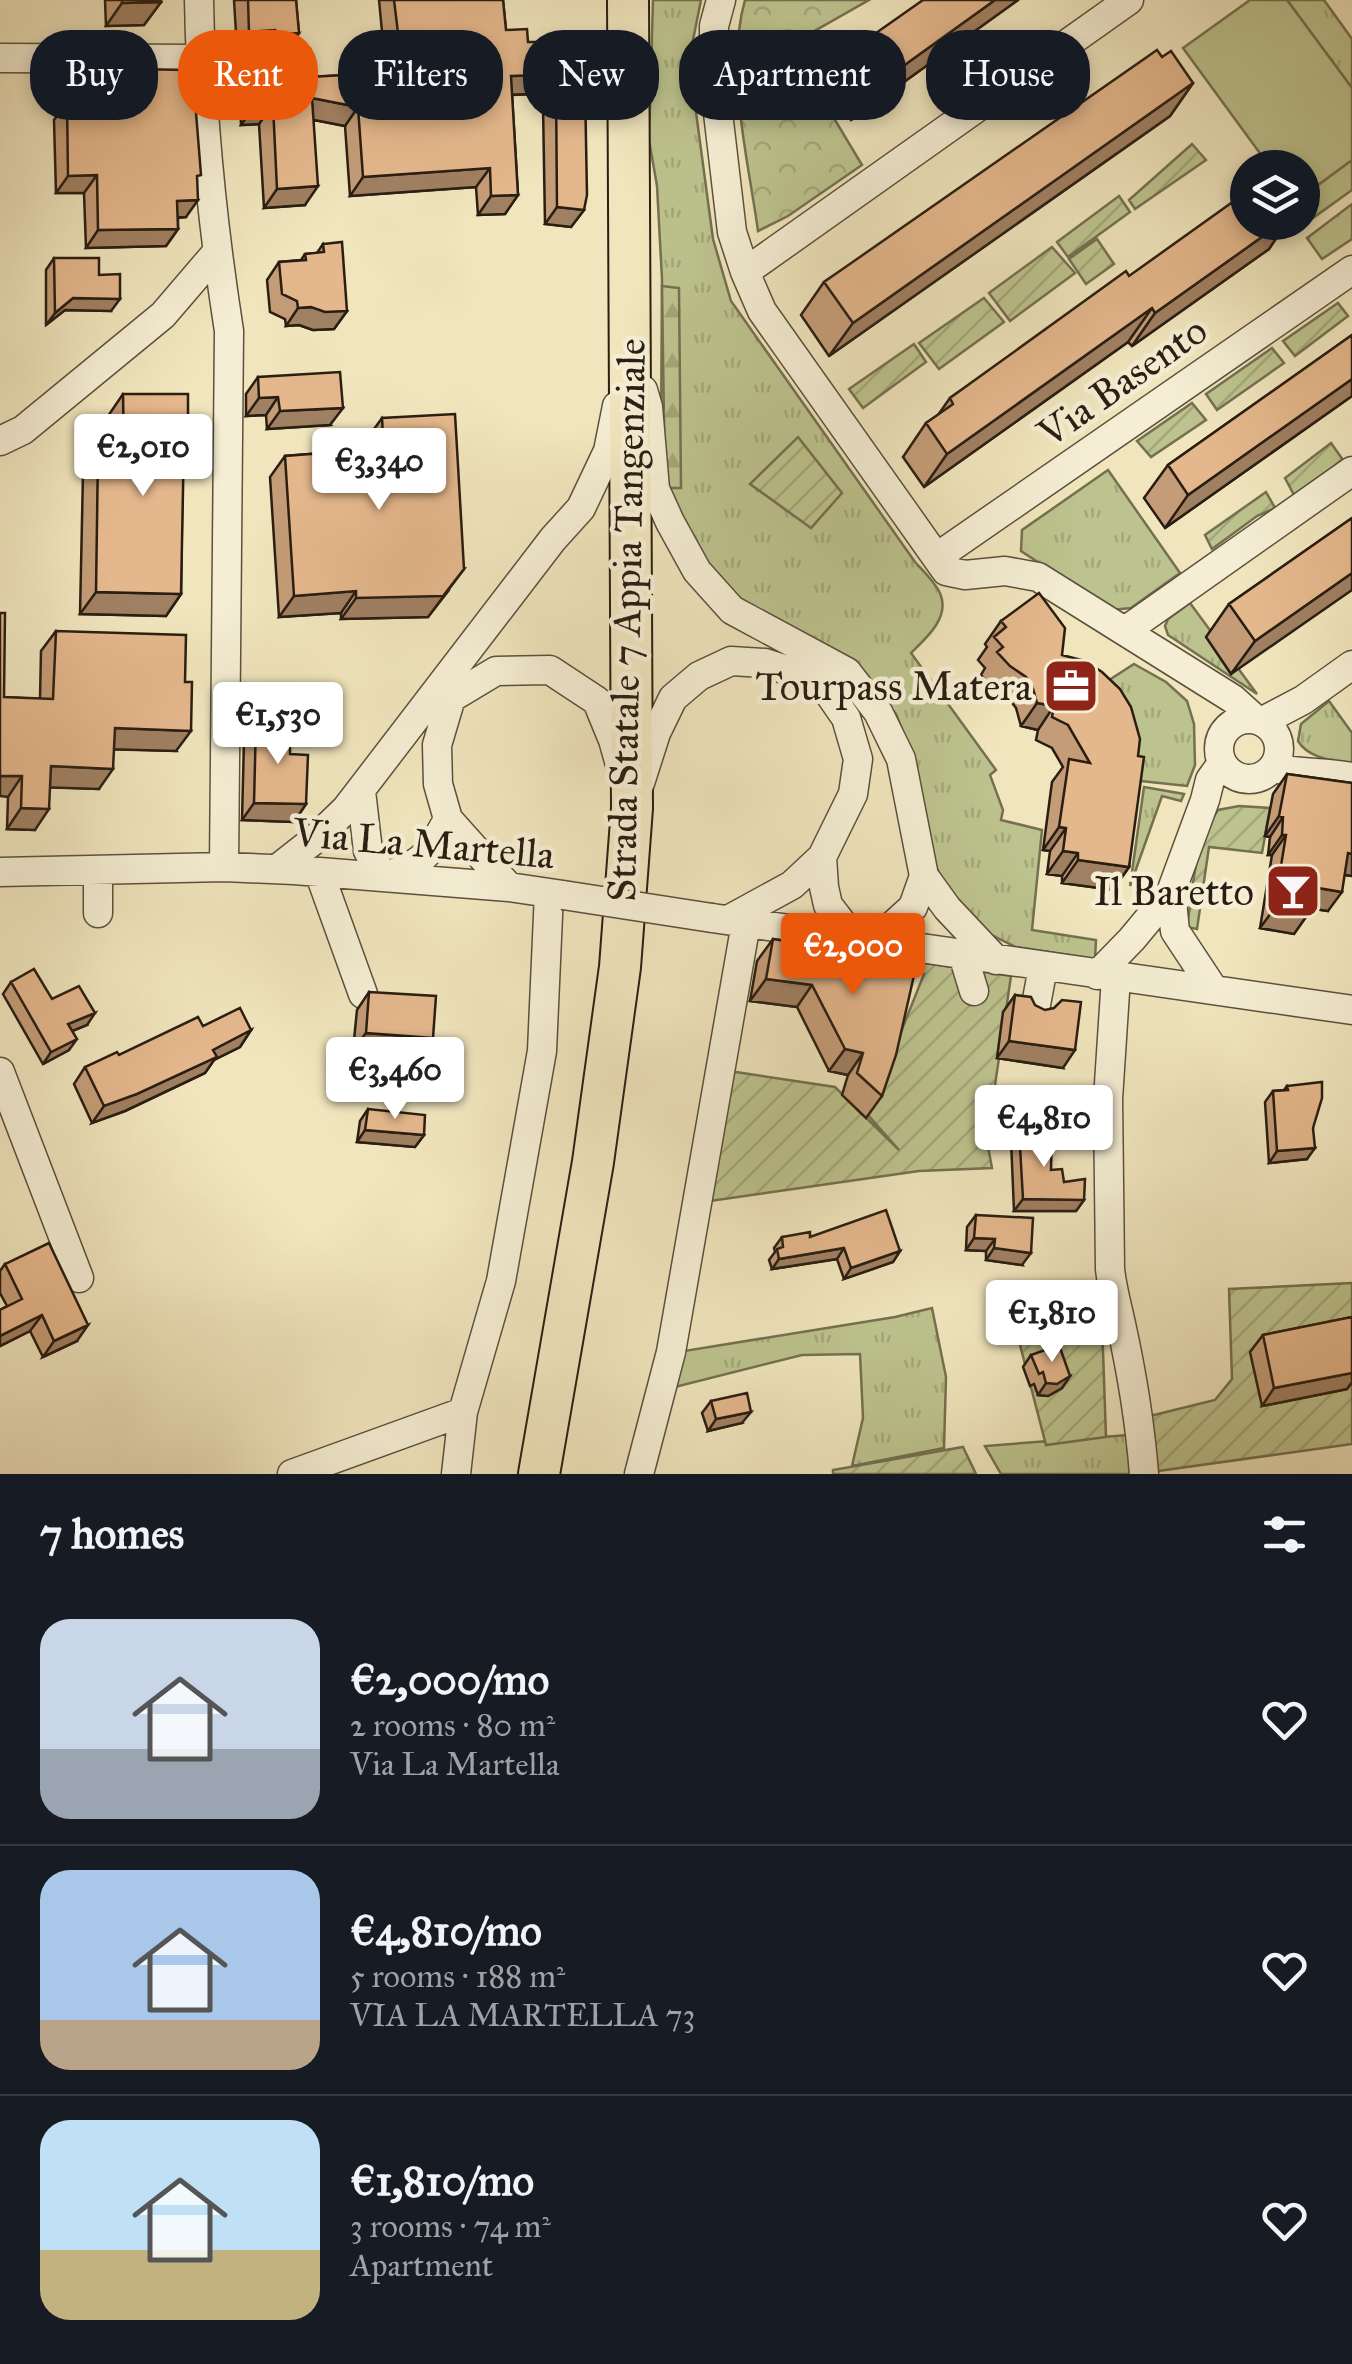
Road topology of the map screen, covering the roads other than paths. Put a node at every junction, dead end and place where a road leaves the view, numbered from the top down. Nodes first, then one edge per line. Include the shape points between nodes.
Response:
1 (199, 0) edge
2 (628, 0) edge
3 (721, 0) edge
4 (1130, 0) edge
5 (200, 30) edge
6 (0, 58) edge
7 (178, 59) edge
8 (205, 120) edge
9 (217, 252) junction
10 (1352, 270) edge
11 (745, 272) junction
12 (629, 348) junction
13 (0, 440) edge
14 (1352, 471) edge
15 (937, 557) junction
16 (1125, 631) junction
17 (1352, 665) edge
18 (1199, 678) junction
19 (1222, 734) junction
20 (1269, 738) junction
21 (1222, 762) junction
22 (1340, 775) edge
23 (1246, 779) junction
24 (361, 790) junction
25 (1204, 800) junction
26 (632, 808) junction
27 (448, 818) junction
28 (822, 856) junction
29 (224, 867) junction
30 (277, 869) junction
31 (98, 870) junction
32 (0, 872) edge
33 (320, 872) junction
34 (924, 876) junction
35 (384, 877) junction
36 (509, 887) junction
37 (1171, 892) junction
38 (556, 894) junction
39 (98, 913) dead end
40 (729, 920) junction
41 (854, 940) junction
42 (964, 955) junction
43 (996, 960) junction
44 (1043, 967) junction
45 (1106, 976) junction
46 (1214, 990) junction
47 (974, 991) dead end
48 (364, 994) edge
49 (1352, 994) edge
50 (1253, 996) junction
51 (1035, 1010) edge
52 (1352, 1010) edge
53 (0, 1072) edge
54 (79, 1278) dead end
55 (463, 1412) junction
56 (292, 1474) edge
57 (456, 1474) edge
58 (539, 1474) edge
59 (639, 1474) edge
60 (1144, 1474) edge

1 - 5 street
2 - 12 highway, Strada Statale 7 Appia Tangenziale
3 - 11 street via 714,79 732,232
4 - 11 street
6 - 7 street
8 - 9 street
9 - 13 street via 162,315 23,430
9 - 29 street via 230,331
10 - 15 street, Via Basento
11 - 15 street via 762,311
12 - 24 street via 608,451 581,508
12 - 26 highway, Strada Statale 7 Appia Tangenziale
12 - 34 street via 648,406 656,489 696,571 732,610 848,672 878,712 901,759
14 - 16 street
15 - 16 street via 946,571 965,575 1004,571 1038,578
16 - 18 street
17 - 20 street via 1303,700
18 - 19 street
18 - 20 street via 1233,699
19 - 20 street via 1237,721
19 - 21 street
20 - 22 street via 1299,774
20 - 23 street via 1256,778
21 - 23 street
21 - 25 street
23 - 25 street via 1224,784
24 - 30 street
24 - 35 street via 368,851
25 - 37 street
26 - 27 street via 597,701 550,670 496,671 451,698 437,745
26 - 28 street via 673,698 731,661 764,662 828,692 846,718 858,759 853,794
26 - 58 highway, Strada Statale 7 Appia Tangenziale via 599,1123
27 - 35 street via 413,866
27 - 36 street
28 - 40 street via 792,886
28 - 41 street via 828,904
29 - 30 street, Via La Martella
29 - 31 street, Via La Martella
30 - 33 street, Via La Martella
31 - 32 street, Via La Martella
31 - 39 street
33 - 35 street, Via La Martella
33 - 48 street
34 - 41 street via 913,908 890,928
34 - 43 street
35 - 36 street, Via La Martella
36 - 38 street, Via La Martella
37 - 45 street
37 - 46 street via 1176,931
38 - 40 street, Via La Martella, bridge
38 - 55 street via 542,1051 502,1281
40 - 41 street, Via La Martella
40 - 59 street via 701,1228
41 - 42 street, Via La Martella
42 - 43 street, Via La Martella
42 - 47 street
43 - 44 street, Via La Martella
44 - 45 street, Via La Martella
44 - 51 street
45 - 46 street, Via La Martella
45 - 60 street via 1110,1269
46 - 50 street, Via La Martella
49 - 50 street, Via La Martella
50 - 52 street, Via La Martella
53 - 54 street
55 - 56 street
55 - 57 street

